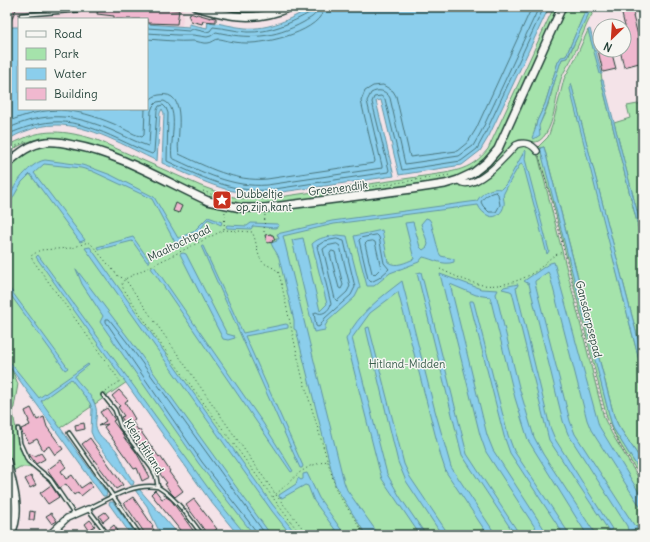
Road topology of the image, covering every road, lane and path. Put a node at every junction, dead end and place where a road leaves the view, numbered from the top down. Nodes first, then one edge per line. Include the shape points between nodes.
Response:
1 (80, 7) edge
2 (196, 7) edge
3 (290, 7) edge
4 (562, 7) edge
5 (21, 15) dead end
6 (537, 151) joint
7 (7, 164) edge
8 (450, 175) dead end
9 (458, 180) junction
10 (342, 191) dead end
11 (265, 211) dead end
12 (225, 216) dead end
13 (224, 230) junction
14 (264, 232) dead end
15 (564, 252) junction
16 (440, 269) dead end
17 (125, 279) junction
18 (103, 395) joint
19 (18, 429) dead end
20 (69, 433) dead end
21 (7, 460) edge
22 (328, 461) junction
23 (643, 483) edge
24 (158, 487) junction
25 (276, 495) junction
26 (114, 496) junction
27 (272, 497) junction
28 (88, 509) junction
29 (74, 515) junction
30 (10, 535) edge
31 (49, 535) edge
32 (108, 535) edge
33 (140, 535) edge
34 (202, 535) edge
35 (301, 535) edge
36 (308, 535) edge
37 (365, 535) edge

1 - 5 lane via 79,10
2 - 3 street via 226,15 258,17
4 - 9 street, Groenendijk via 498,149 482,168
6 - 9 street via 534,146 519,143 485,175 470,182 461,183
6 - 15 path, Gansdorpsepad
7 - 9 street, Groenendijk via 30,147 47,142 60,142 102,152 208,201 253,209 412,189
8 - 10 path
11 - 14 path
12 - 13 path
13 - 17 path, Maaltochtpad
13 - 22 path, Maaltochtpad via 252,232 261,260 279,272 302,376
15 - 16 path via 554,255 522,279 495,285 482,285
15 - 23 path, Gansdorpsepad via 605,417
17 - 18 path via 118,276 88,242 72,248 40,250 32,256 120,381
17 - 25 path
17 - 27 path via 122,283 123,288 157,339
18 - 24 lane, Klein Hitland via 115,410 121,427 151,467
19 - 29 lane via 20,443 28,461 50,479
20 - 26 lane
21 - 30 street via 17,512
22 - 25 path via 310,466 299,473
22 - 37 path, Maaltochtpad via 337,492
24 - 26 lane, Klein Hitland via 143,486
24 - 34 lane, Klein Hitland via 166,491
25 - 27 path
25 - 36 path
26 - 28 lane, Klein Hitland
26 - 33 lane
27 - 35 path
28 - 29 street
28 - 32 lane
29 - 31 street via 58,525

